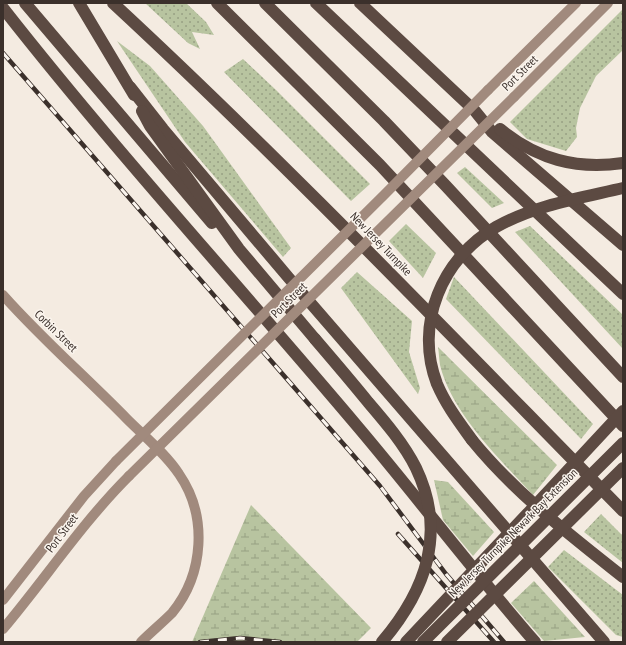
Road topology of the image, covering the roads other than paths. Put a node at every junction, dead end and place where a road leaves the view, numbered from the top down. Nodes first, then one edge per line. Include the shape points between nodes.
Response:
1 (25, 3) edge
2 (79, 3) edge
3 (113, 3) edge
4 (218, 3) edge
5 (265, 3) edge
6 (316, 3) edge
7 (360, 3) edge
8 (576, 3) edge
9 (608, 3) edge
10 (3, 8) edge
11 (130, 87) junction
12 (475, 111) junction
13 (623, 163) edge
14 (623, 188) edge
15 (623, 245) edge
16 (239, 249) junction
17 (623, 294) edge
18 (3, 295) edge
19 (623, 377) edge
20 (623, 411) edge
21 (623, 426) edge
22 (623, 443) edge
23 (623, 468) edge
24 (623, 511) edge
25 (623, 577) edge
26 (3, 600) edge
27 (3, 629) edge
28 (141, 642) edge
29 (382, 642) edge
30 (406, 642) edge
31 (423, 642) edge
32 (447, 642) edge
33 (535, 642) edge
34 (604, 642) edge

1 - 16 highway via 214,225
2 - 11 highway
3 - 24 highway, New Jersey Turnpike via 331,213
4 - 21 highway via 380,165
5 - 19 highway via 436,175
6 - 17 highway
7 - 12 highway
8 - 26 main road, Port Street, bridge via 116,461 84,496
9 - 27 main road, Port Street, bridge via 96,510
10 - 33 highway via 160,198 359,428
11 - 16 highway via 150,126
11 - 34 highway via 302,294
12 - 13 highway via 521,144 555,160 585,166
12 - 15 highway via 492,132
14 - 25 highway, bridge via 552,205 510,220 476,240 451,267 438,292 430,328 431,358 437,383 456,418 472,440 516,488
16 - 29 highway, bridge via 384,420 416,468 426,498 431,528 428,558 408,606
18 - 28 main road, Corbin Street via 166,458 179,473 192,498 199,534 197,558 191,581 172,612
20 - 30 highway, bridge
22 - 31 highway, New Jersey Turnpike Newark Bay Extension, bridge
23 - 32 highway, bridge

